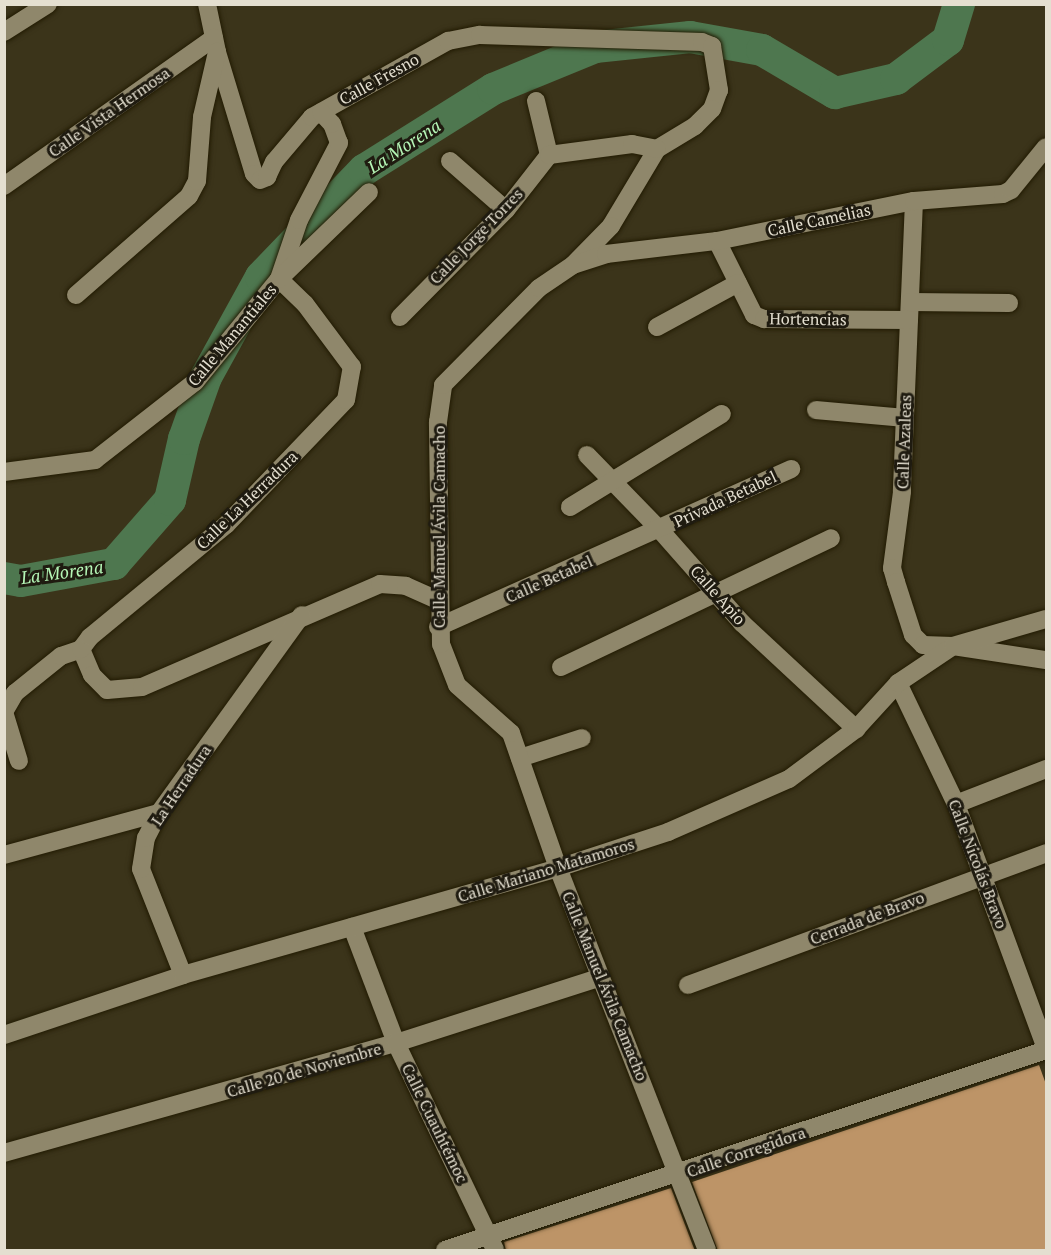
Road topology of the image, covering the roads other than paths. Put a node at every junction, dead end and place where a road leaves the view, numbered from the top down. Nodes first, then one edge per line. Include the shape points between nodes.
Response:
1 (48, 4) edge
2 (207, 4) edge
3 (4, 32) edge
4 (216, 45) junction
5 (536, 101) dead end
6 (321, 112) junction
7 (1047, 147) edge
8 (657, 149) junction
9 (549, 155) junction
10 (450, 161) dead end
11 (4, 186) edge
12 (369, 192) dead end
13 (914, 201) junction
14 (506, 210) junction
15 (717, 241) junction
16 (573, 265) junction
17 (279, 279) junction
18 (738, 283) junction
19 (76, 295) dead end
20 (1009, 303) dead end
21 (910, 311) junction
22 (400, 316) dead end
23 (657, 327) dead end
24 (816, 410) dead end
25 (722, 414) dead end
26 (905, 418) junction
27 (586, 455) dead end
28 (791, 468) dead end
29 (4, 472) edge
30 (613, 483) junction
31 (570, 507) dead end
32 (660, 530) junction
33 (831, 538) dead end
34 (716, 595) junction
35 (438, 600) junction
36 (302, 615) junction
37 (1047, 619) edge
38 (438, 627) junction
39 (953, 646) junction
40 (81, 649) junction
41 (1047, 660) edge
42 (561, 667) dead end
43 (898, 683) junction
44 (4, 712) edge
45 (856, 729) junction
46 (582, 738) dead end
47 (520, 758) junction
48 (19, 761) dead end
49 (1047, 769) edge
50 (956, 804) junction
51 (159, 813) junction
52 (1047, 853) edge
53 (4, 855) edge
54 (558, 868) junction
55 (983, 874) junction
56 (352, 927) junction
57 (183, 975) junction
58 (601, 978) junction
59 (688, 985) dead end
60 (4, 1035) edge
61 (396, 1043) junction
62 (1047, 1049) edge
63 (4, 1153) edge
64 (681, 1174) junction
65 (492, 1243) edge
66 (445, 1251) edge
67 (707, 1251) edge

1 - 3 street
2 - 4 street, Calle Fresno
4 - 6 street, Calle Fresno via 254,174 260,180
4 - 11 street, Calle Vista Hermosa
4 - 19 street via 193,189
5 - 9 street
6 - 8 street, Calle Fresno via 448,40 480,35 702,42 712,46 719,90 712,109 695,126
6 - 17 street, Calle Manantiales via 332,124 339,143 299,220
7 - 13 street, Calle Camelias via 1011,190 1003,194
8 - 9 street via 632,144
8 - 16 street via 611,226
9 - 14 street, Calle Jorge Torres
10 - 14 street
12 - 17 street
13 - 15 street, Calle Camelias
13 - 21 street, Calle Azaleas
14 - 22 street, Calle Jorge Torres
15 - 16 street, Calle Camelias via 606,254
15 - 18 street, Hortencias
16 - 35 street, Calle Manuel Ávila Camacho via 539,288 444,385 438,422
17 - 29 street, Calle Manantiales via 195,382 95,460
17 - 40 street, Calle La Herradura via 305,304 352,367 346,400 226,525 90,637
18 - 21 street, Hortencias via 754,315 764,319
18 - 23 street
20 - 21 street, Hortencias
21 - 26 street, Calle Azaleas
24 - 26 street
25 - 30 street
26 - 39 street, Calle Azaleas via 902,492 892,568 913,635 923,645
27 - 30 street, Calle Apio
28 - 32 street, Privada Betabel
30 - 31 street
30 - 32 street, Calle Apio
32 - 34 street, Calle Apio
32 - 38 street, Calle Betabel
33 - 34 street
34 - 42 street
34 - 45 street, Calle Apio
35 - 36 street via 406,586 381,584
35 - 38 street, Calle Manuel Ávila Camacho
36 - 40 street via 142,687 107,690 92,675
36 - 51 street, La Herradura
37 - 39 street
38 - 47 street, Calle Manuel Ávila Camacho via 457,685 511,733
39 - 41 street
39 - 43 street, Calle Mariano Matamoros
40 - 44 street, Calle La Herradura via 61,656 15,693
43 - 45 street, Calle Mariano Matamoros
43 - 50 street, Calle Nicolás Bravo
44 - 48 street
45 - 54 street, Calle Mariano Matamoros via 789,779 668,832
46 - 47 street
47 - 54 street, Calle Manuel Ávila Camacho
49 - 50 street
50 - 55 street, Calle Nicolás Bravo
51 - 53 street
51 - 57 street, La Herradura via 146,838 141,869
52 - 55 street, Cerrada de Bravo
54 - 56 street, Calle Mariano Matamoros
54 - 58 street, Calle Manuel Ávila Camacho
55 - 59 street, Cerrada de Bravo
55 - 62 street, Calle Nicolás Bravo
56 - 57 street, Calle Mariano Matamoros
56 - 61 street, Calle Cuauhtémoc
57 - 60 street, Calle Mariano Matamoros
58 - 61 street, Calle 20 de Noviembre
58 - 64 street, Calle Manuel Ávila Camacho
61 - 63 street, Calle 20 de Noviembre
61 - 65 street, Calle Cuauhtémoc
62 - 64 street, Calle Corregidora
64 - 65 street, Calle Corregidora
64 - 67 street, Calle Manuel Ávila Camacho
65 - 66 street, Calle Corregidora

